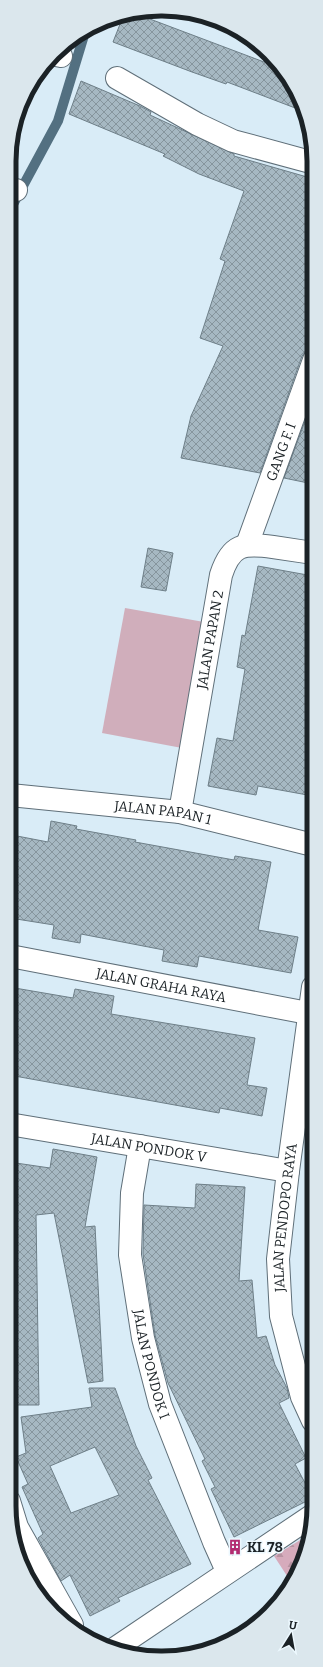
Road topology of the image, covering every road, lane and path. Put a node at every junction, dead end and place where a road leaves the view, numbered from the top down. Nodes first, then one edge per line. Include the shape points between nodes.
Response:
1 (117, 78) dead end
2 (307, 161) edge
3 (307, 392) edge
4 (247, 545) junction
5 (307, 552) edge
6 (16, 796) edge
7 (180, 812) junction
8 (307, 844) edge
9 (16, 957) edge
10 (307, 1013) edge
11 (307, 1041) edge
12 (16, 1125) edge
13 (140, 1146) junction
14 (288, 1171) junction
15 (307, 1408) edge
16 (307, 1518) edge
17 (19, 1533) edge
18 (227, 1571) junction
19 (66, 1615) edge
20 (120, 1645) edge

1 - 2 street via 197,124 233,141
3 - 4 street, GANG F. I
4 - 5 street
4 - 7 street, JALAN PAPAN 2 via 236,550 225,562 221,575
6 - 7 street, JALAN PAPAN 1
7 - 8 street, JALAN PAPAN 1
9 - 10 street, JALAN GRAHA RAYA
11 - 14 street, JALAN PENDOPO RAYA
12 - 13 street, JALAN PONDOK V
13 - 14 street, JALAN PONDOK V
13 - 18 street, JALAN PONDOK I via 132,1193 130,1255 143,1338 160,1404
14 - 15 street, JALAN PENDOPO RAYA via 278,1260 281,1316
16 - 18 street
17 - 19 street
18 - 20 street

